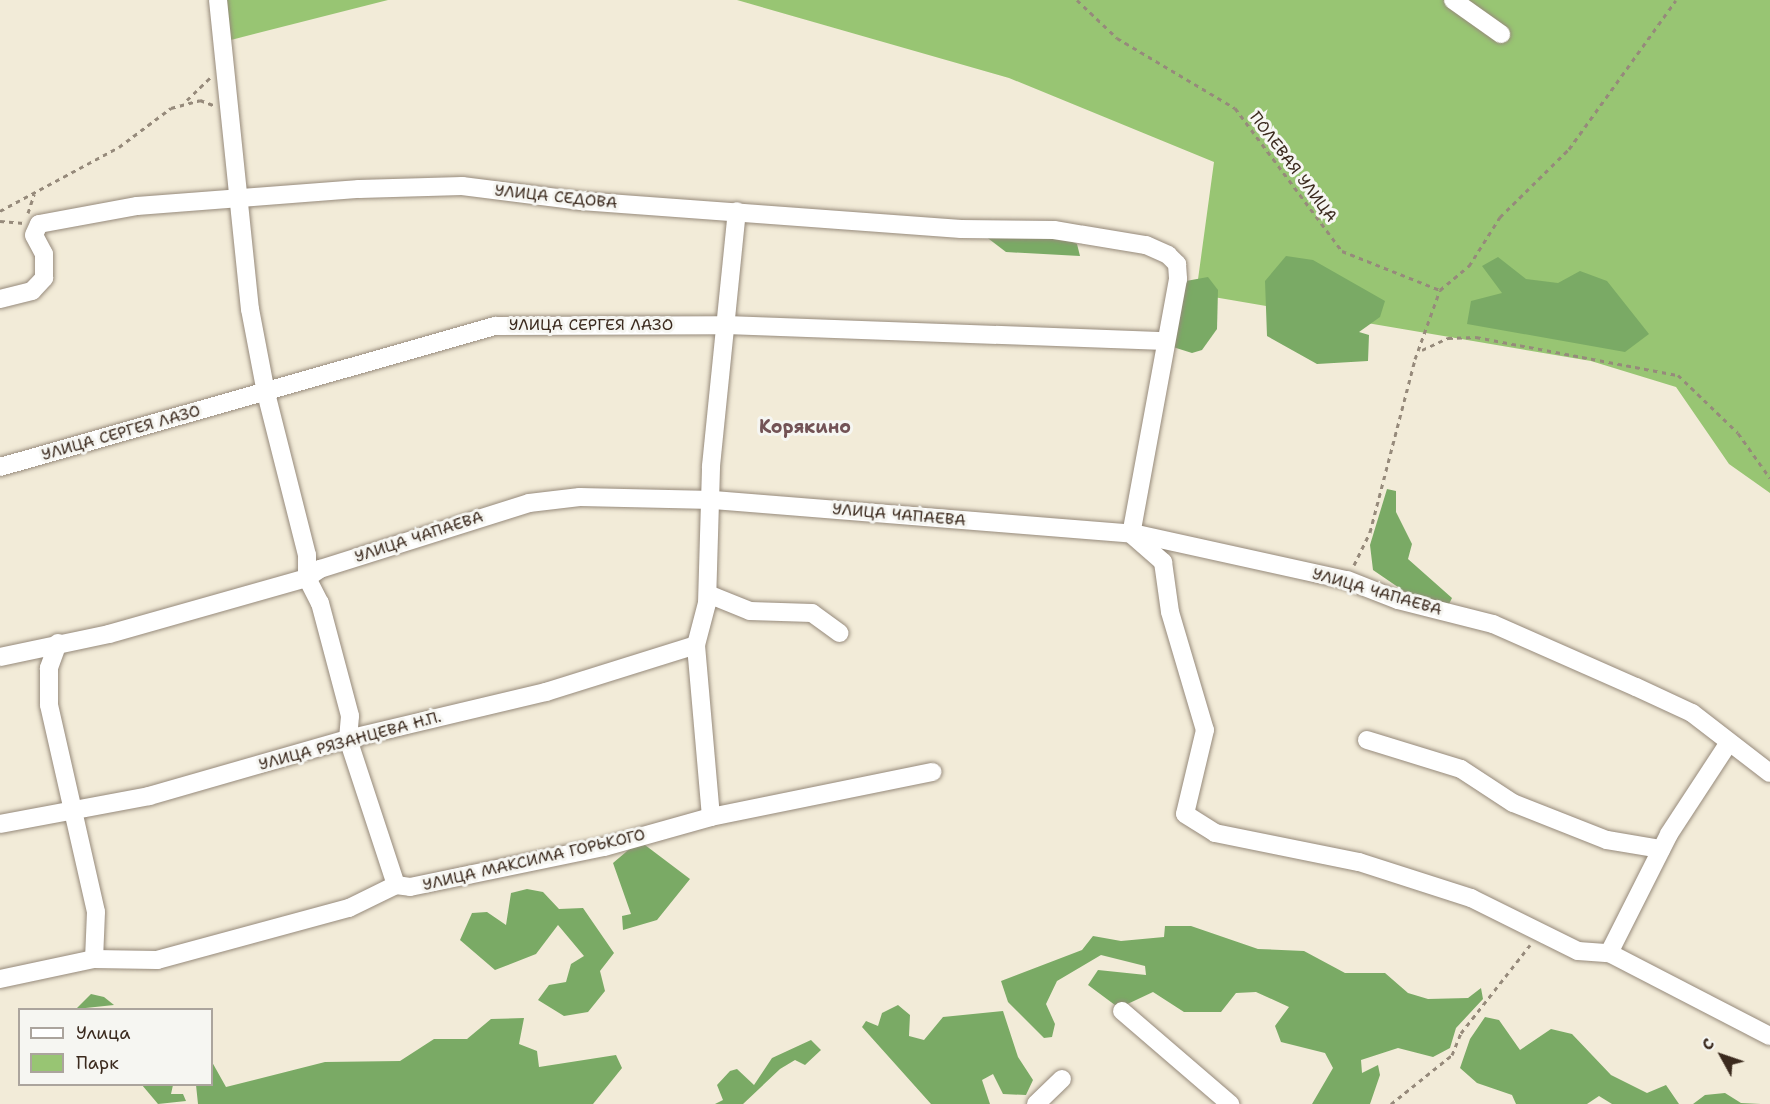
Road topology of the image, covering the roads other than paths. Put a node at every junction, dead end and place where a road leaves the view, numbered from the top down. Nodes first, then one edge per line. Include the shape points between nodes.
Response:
1 (218, 0) edge
2 (1453, 0) edge
3 (1501, 34) dead end
4 (242, 202) junction
5 (737, 211) junction
6 (0, 299) edge
7 (726, 325) junction
8 (1166, 341) junction
9 (266, 393) junction
10 (0, 467) edge
11 (713, 500) junction
12 (1131, 534) junction
13 (307, 578) junction
14 (708, 594) junction
15 (840, 633) dead end
16 (58, 643) junction
17 (696, 645) junction
18 (0, 657) edge
19 (348, 739) junction
20 (1367, 740) dead end
21 (1728, 744) junction
22 (932, 772) dead end
23 (1770, 773) edge
24 (72, 813) junction
25 (711, 817) junction
26 (0, 824) edge
27 (1661, 849) junction
28 (396, 885) junction
29 (1609, 953) junction
30 (94, 959) junction
31 (0, 979) edge
32 (1122, 1011) dead end
33 (1770, 1036) edge
34 (1062, 1079) dead end
35 (1036, 1104) edge
36 (1230, 1104) edge

1 - 4 street
2 - 3 street
4 - 5 street, УЛИЦА СЕДОВА via 359,189 462,186
4 - 6 street, УЛИЦА СЕДОВА via 137,206 39,224 34,236 44,254 44,278 32,291
4 - 9 street via 250,309
5 - 7 street
5 - 8 street, УЛИЦА СЕДОВА via 961,229 1054,230 1146,245 1177,264
7 - 8 street, УЛИЦА СЕРГЕЯ ЛАЗО
7 - 9 street, УЛИЦА СЕРГЕЯ ЛАЗО via 495,326 400,349
7 - 11 street
8 - 12 street
9 - 10 street, УЛИЦА СЕРГЕЯ ЛАЗО
9 - 13 street via 307,555
11 - 12 street, УЛИЦА ЧАПАЕВА
11 - 13 street, УЛИЦА ЧАПАЕВА via 580,497 529,503 320,569
11 - 14 street
12 - 21 street, УЛИЦА ЧАПАЕВА via 1347,580 1398,600 1493,624 1692,713
12 - 29 street via 1162,562 1170,612 1205,730 1185,814 1215,833 1359,862 1460,894 1578,951
13 - 16 street, УЛИЦА ЧАПАЕВА
13 - 19 street via 320,603 347,705
14 - 15 street via 750,611 812,613
14 - 17 street
16 - 18 street, УЛИЦА ЧАПАЕВА
16 - 24 street via 50,668 49,705
17 - 19 street, УЛИЦА РЯЗАНЦЕВА Н.П. via 546,692
17 - 25 street
19 - 24 street, УЛИЦА РЯЗАНЦЕВА Н.П.
19 - 28 street
20 - 27 street via 1461,769 1513,803 1607,840
21 - 23 street, УЛИЦА ЧАПАЕВА
21 - 27 street
22 - 25 street, УЛИЦА МАКСИМА ГОРЬКОГО
24 - 26 street, УЛИЦА РЯЗАНЦЕВА Н.П.
24 - 30 street via 96,912
25 - 28 street, УЛИЦА МАКСИМА ГОРЬКОГО via 604,847 410,887
27 - 29 street
28 - 30 street via 375,900 204,949 157,960
29 - 33 street
30 - 31 street
32 - 36 street
34 - 35 street

